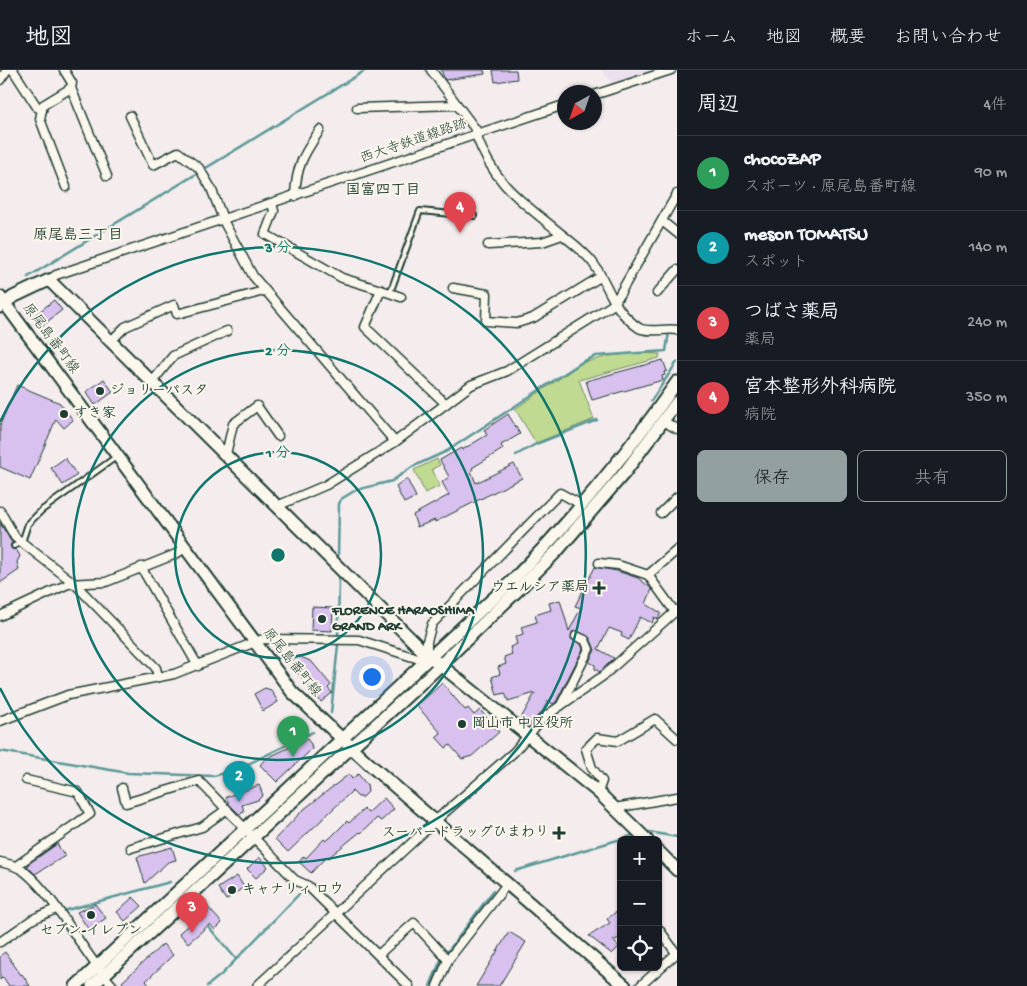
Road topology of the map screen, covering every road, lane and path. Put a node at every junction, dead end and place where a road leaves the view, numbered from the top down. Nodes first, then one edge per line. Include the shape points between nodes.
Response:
1 (7, 70) edge
2 (13, 70) edge
3 (64, 70) edge
4 (431, 70) edge
5 (671, 70) edge
6 (0, 80) edge
7 (71, 88) junction
8 (602, 93) edge
9 (457, 105) junction
10 (557, 107) edge
11 (357, 108) dead end
12 (42, 110) junction
13 (130, 116) dead end
14 (320, 130) dead end
15 (477, 134) junction
16 (108, 176) dead end
17 (66, 187) dead end
18 (677, 194) edge
19 (295, 196) junction
20 (272, 203) junction
21 (474, 216) dead end
22 (224, 218) junction
23 (662, 221) junction
24 (562, 234) junction
25 (677, 234) edge
26 (488, 245) dead end
27 (677, 270) edge
28 (600, 277) junction
29 (49, 280) junction
30 (453, 288) dead end
31 (381, 290) junction
32 (264, 291) junction
33 (390, 293) junction
34 (657, 293) dead end
35 (401, 297) dead end
36 (2, 303) edge
37 (614, 304) junction
38 (677, 330) edge
39 (227, 331) dead end
40 (112, 340) junction
41 (153, 381) junction
42 (677, 382) edge
43 (677, 402) edge
44 (446, 404) junction
45 (663, 421) junction
46 (677, 429) edge
47 (278, 436) dead end
48 (394, 442) junction
49 (226, 454) junction
50 (117, 455) junction
51 (677, 497) edge
52 (582, 505) junction
53 (277, 506) junction
54 (0, 511) edge
55 (661, 513) dead end
56 (22, 542) junction
57 (14, 546) dead end
58 (186, 547) junction
59 (677, 550) edge
60 (599, 563) dead end
61 (142, 567) junction
62 (648, 575) junction
63 (74, 583) junction
64 (676, 611) edge
65 (0, 616) edge
66 (576, 636) dead end
67 (255, 643) junction
68 (432, 659) junction
69 (198, 666) junction
70 (158, 678) junction
71 (560, 707) junction
72 (0, 720) edge
73 (527, 735) junction
74 (342, 739) junction
75 (677, 739) edge
76 (351, 748) junction
77 (26, 780) dead end
78 (122, 788) dead end
79 (598, 792) junction
80 (677, 797) edge
81 (615, 808) junction
82 (226, 809) junction
83 (436, 822) junction
84 (250, 833) junction
85 (643, 836) edge
86 (131, 848) dead end
87 (662, 855) edge
88 (0, 862) edge
89 (16, 866) junction
90 (677, 870) edge
91 (507, 884) junction
92 (56, 909) junction
93 (336, 915) junction
94 (662, 933) edge
95 (0, 942) edge
96 (677, 953) edge
97 (379, 954) junction
98 (445, 958) junction
99 (100, 972) junction
100 (76, 986) edge
101 (92, 986) edge
102 (113, 986) edge
103 (257, 986) edge
104 (409, 986) edge
105 (437, 986) edge
106 (625, 986) edge
107 (640, 986) edge

1 - 6 street
2 - 12 street
3 - 7 street via 72,83
4 - 9 street
5 - 8 street
7 - 12 street via 43,105
7 - 16 street
9 - 11 street
9 - 15 street
10 - 15 street, 西大寺鉄道線路跡
12 - 17 street via 40,119
13 - 22 street via 153,166 178,152 201,171
14 - 19 street via 301,159
15 - 19 street, 西大寺鉄道線路跡
15 - 24 street via 485,158 497,178
18 - 23 street
19 - 20 street, 西大寺鉄道線路跡
20 - 22 street, 西大寺鉄道線路跡
20 - 31 street via 274,211 265,234 342,278
21 - 33 lane via 420,211
22 - 29 street, 西大寺鉄道線路跡
22 - 32 street
23 - 25 street
23 - 37 street
24 - 26 street via 542,242
24 - 28 street via 583,251
27 - 34 street
28 - 30 street via 533,318 517,323 486,321 488,294
28 - 37 street
29 - 36 street
29 - 40 street
31 - 33 street
31 - 44 street via 365,327
32 - 40 street via 177,314 174,304 125,328
32 - 48 street
33 - 35 street
36 - 50 street, 原尾島番町線
37 - 38 street via 642,329
37 - 44 street via 507,370 471,385
39 - 41 street via 173,356
40 - 41 street
41 - 49 street
42 - 52 street via 616,466
43 - 45 street
44 - 48 street
45 - 46 street
45 - 68 street via 625,472 558,550
47 - 49 street via 257,406 233,424
48 - 53 street via 326,486
49 - 53 street
50 - 56 lane via 42,510 28,524
50 - 58 street, 原尾島番町線
51 - 55 street
52 - 68 street via 511,582
52 - 68 street via 560,493 432,624 427,642
53 - 68 street
54 - 56 street
56 - 57 lane
56 - 63 street
58 - 61 street
58 - 67 street, 原尾島番町線
59 - 62 street
60 - 62 street via 618,565
61 - 63 street via 106,582
61 - 69 street
62 - 64 street
63 - 65 street
63 - 70 street via 156,668
64 - 71 street via 603,676
66 - 71 street via 585,640 589,648
67 - 68 street via 268,638 359,640 416,658
67 - 69 street
67 - 74 street, 原尾島番町線 via 292,692
68 - 73 street
68 - 74 street
68 - 76 street
69 - 70 street
70 - 72 street via 68,695
71 - 73 street via 543,718
73 - 79 street
73 - 83 street via 514,752
74 - 76 street, 原尾島番町線
74 - 84 street
75 - 79 street via 655,719 618,741 597,738 586,749 592,768 602,782
76 - 83 street, 原尾島番町線
76 - 84 street
77 - 89 street via 78,792 90,814
78 - 82 street via 126,803 198,781
79 - 81 street
80 - 81 street
81 - 85 street
82 - 84 street
82 - 86 street via 202,827
83 - 91 street, 原尾島番町線
83 - 93 street
84 - 93 street via 295,880 308,886
84 - 99 street
87 - 90 street
88 - 89 street
89 - 92 street via 29,876
91 - 98 street
91 - 106 street, 原尾島番町線
92 - 95 street via 33,919
92 - 99 street
93 - 97 street
93 - 103 street
94 - 96 street
96 - 107 street
97 - 98 street via 414,923
97 - 104 street
98 - 105 street
99 - 100 street
99 - 101 street
99 - 102 street

